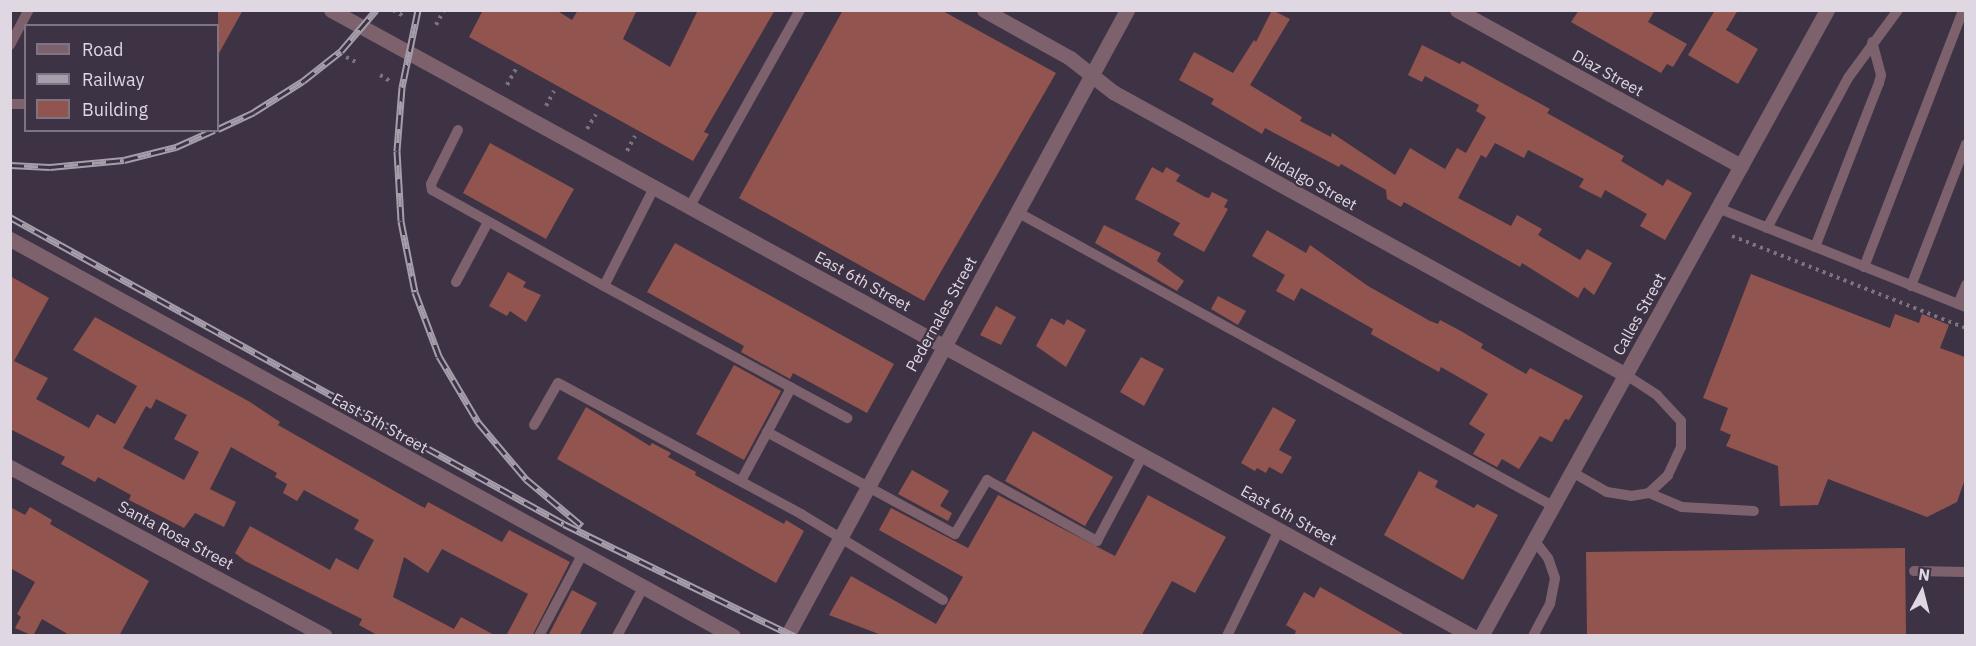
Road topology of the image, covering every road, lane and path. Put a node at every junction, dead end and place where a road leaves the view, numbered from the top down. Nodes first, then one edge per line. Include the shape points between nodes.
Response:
1 (331, 10) edge
2 (393, 10) edge
3 (444, 10) edge
4 (800, 10) edge
5 (984, 10) edge
6 (1128, 10) edge
7 (1457, 10) edge
8 (1827, 10) edge
9 (1898, 10) edge
10 (1961, 12) edge
11 (405, 17) dead end
12 (436, 25) dead end
13 (22, 30) edge
14 (1872, 42) junction
15 (10, 45) edge
16 (346, 57) dead end
17 (358, 63) dead end
18 (515, 71) dead end
19 (380, 75) dead end
20 (1090, 76) junction
21 (390, 81) dead end
22 (507, 85) dead end
23 (553, 92) dead end
24 (546, 106) dead end
25 (595, 115) dead end
26 (587, 129) dead end
27 (458, 130) dead end
28 (635, 137) dead end
29 (1965, 144) edge
30 (627, 151) dead end
31 (1741, 166) junction
32 (655, 186) junction
33 (690, 206) junction
34 (1718, 208) junction
35 (1017, 212) junction
36 (488, 222) junction
37 (1767, 228) junction
38 (1732, 236) dead end
39 (10, 239) edge
40 (1815, 247) junction
41 (1864, 267) junction
42 (456, 282) dead end
43 (1965, 285) edge
44 (604, 286) junction
45 (1911, 286) junction
46 (1962, 306) edge
47 (1965, 328) edge
48 (944, 345) junction
49 (1626, 375) junction
50 (791, 388) junction
51 (847, 418) dead end
52 (534, 425) dead end
53 (767, 432) junction
54 (1143, 455) junction
55 (10, 467) edge
56 (1572, 472) junction
57 (741, 481) junction
58 (867, 488) junction
59 (1649, 493) junction
60 (1553, 506) junction
61 (1754, 511) dead end
62 (1280, 530) junction
63 (841, 537) junction
64 (1534, 540) junction
65 (582, 555) junction
66 (1914, 571) dead end
67 (1965, 572) edge
68 (643, 588) junction
69 (943, 600) dead end
70 (325, 636) edge
71 (539, 636) edge
72 (617, 636) edge
73 (733, 636) edge
74 (787, 636) edge
75 (1227, 636) edge
76 (1472, 636) edge
77 (1481, 636) edge
78 (1533, 636) edge

1 - 32 street, East 6th Street
2 - 11 path
3 - 12 path
4 - 33 lane
5 - 20 street, Hidalgo Street via 1070,58
6 - 20 street, Pedernales Street
7 - 31 street, Diaz Street
8 - 31 street, Calles Street
9 - 14 lane
10 - 41 lane
13 - 15 lane
14 - 37 lane via 1848,78
14 - 40 lane via 1881,75
16 - 17 path
18 - 22 path
19 - 21 path
20 - 35 street, Pedernales Street
20 - 49 street, Hidalgo Street
23 - 24 path
25 - 26 path
27 - 36 lane via 431,188
28 - 30 path
29 - 45 lane
31 - 34 street, Calles Street
32 - 33 street, East 6th Street
32 - 44 lane
33 - 48 street, East 6th Street
34 - 37 lane
34 - 49 street, Calles Street
35 - 48 street, Pedernales Street
35 - 60 lane
36 - 42 lane
36 - 44 lane
37 - 40 lane
38 - 47 path
39 - 65 street, East 5th Street
40 - 41 lane
41 - 45 lane
43 - 46 lane
44 - 50 lane
45 - 46 lane
48 - 54 street, East 6th Street
48 - 58 street, Pedernales Street
49 - 56 street, Calles Street
49 - 59 lane via 1657,395 1681,421 1681,447 1668,475
50 - 51 lane
50 - 53 lane
52 - 57 lane via 558,383
53 - 57 lane
53 - 58 lane
54 - 58 lane via 1098,541 987,480 955,534
54 - 62 street, East 6th Street
55 - 70 street, Santa Rosa Street
56 - 59 lane via 1608,492
56 - 60 street, Calles Street
57 - 63 lane
58 - 63 street, Pedernales Street
59 - 61 lane via 1682,507
60 - 64 street, Calles Street
62 - 75 lane
62 - 76 street, East 6th Street
63 - 69 lane
63 - 74 street, Pedernales Street
64 - 77 street, Calles Street
64 - 78 lane via 1551,563 1555,578 1550,604
65 - 68 street, East 5th Street
65 - 71 lane
66 - 67 lane
68 - 72 lane
68 - 73 street, East 5th Street

